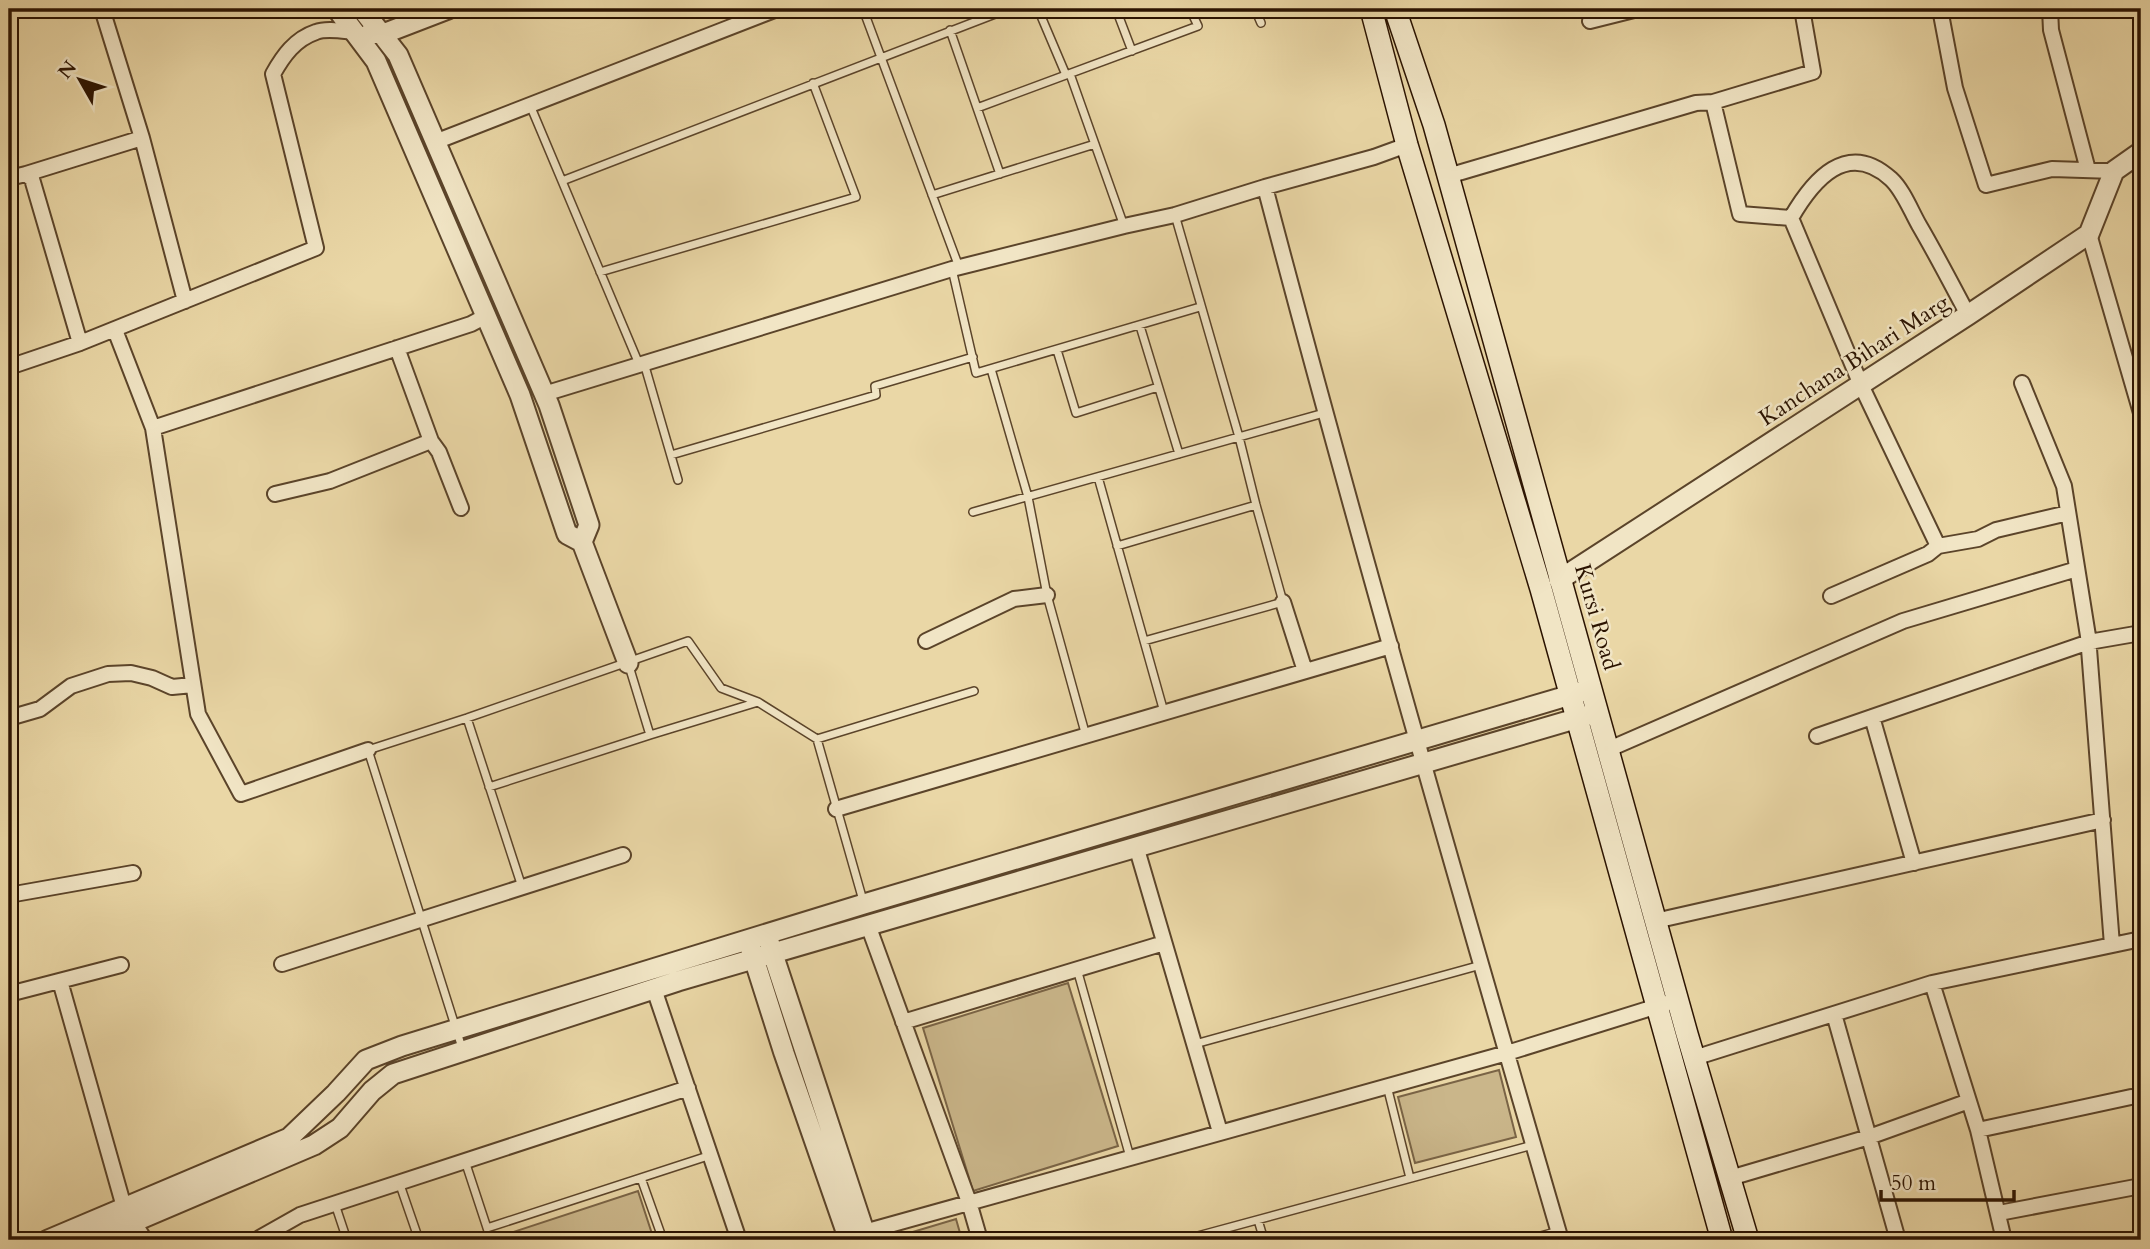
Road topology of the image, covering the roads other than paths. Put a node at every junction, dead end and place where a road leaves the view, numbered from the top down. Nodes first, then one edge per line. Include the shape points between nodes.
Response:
1 (102, 9) edge
2 (337, 9) edge
3 (448, 9) edge
4 (777, 9) edge
5 (863, 9) edge
6 (1007, 9) edge
7 (1038, 9) edge
8 (1116, 9) edge
9 (1190, 9) edge
10 (1255, 9) edge
11 (1371, 9) edge
12 (1395, 9) edge
13 (1638, 9) edge
14 (1802, 9) edge
15 (1940, 9) edge
16 (2050, 9) edge
17 (371, 11) edge
18 (1590, 21) dead end
19 (1261, 23) dead end
20 (950, 30) junction
21 (354, 32) junction
22 (383, 34) junction
23 (1132, 51) junction
24 (881, 56) junction
25 (1068, 74) junction
26 (813, 82) junction
27 (1713, 102) junction
28 (530, 105) junction
29 (977, 108) junction
30 (142, 138) junction
31 (435, 142) junction
32 (1095, 144) junction
33 (1407, 145) junction
34 (2141, 152) edge
35 (2088, 170) junction
36 (2114, 172) junction
37 (26, 174) junction
38 (1000, 174) junction
39 (1448, 176) junction
40 (9, 177) edge
41 (562, 181) junction
42 (1265, 187) junction
43 (932, 195) junction
44 (1175, 215) junction
45 (1791, 218) junction
46 (1124, 226) junction
47 (2089, 234) junction
48 (956, 269) junction
49 (600, 272) junction
50 (186, 301) junction
51 (1200, 307) junction
52 (1968, 315) junction
53 (486, 316) junction
54 (1140, 326) junction
55 (115, 330) junction
56 (80, 344) junction
57 (397, 348) junction
58 (1057, 350) junction
59 (972, 357) junction
60 (642, 364) junction
61 (9, 367) edge
62 (991, 369) junction
63 (2022, 383) dead end
64 (1861, 385) junction
65 (1158, 387) junction
66 (544, 394) junction
67 (1324, 413) junction
68 (2141, 413) edge
69 (153, 428) junction
70 (1239, 437) junction
71 (431, 441) junction
72 (1179, 454) junction
73 (671, 455) junction
74 (1098, 477) junction
75 (678, 480) dead end
76 (275, 494) dead end
77 (1028, 497) junction
78 (1256, 505) junction
79 (461, 508) dead end
80 (973, 512) dead end
81 (2068, 513) junction
82 (582, 542) junction
83 (1117, 546) junction
84 (1938, 546) junction
85 (2077, 569) junction
86 (1559, 580) junction
87 (1047, 594) junction
88 (1830, 596) dead end
89 (1283, 602) junction
90 (2141, 633) edge
91 (926, 641) dead end
92 (1144, 641) junction
93 (2088, 642) junction
94 (1391, 646) junction
95 (628, 663) junction
96 (1305, 671) junction
97 (193, 685) junction
98 (974, 691) dead end
99 (1581, 692) junction
100 (758, 702) junction
101 (1164, 712) junction
102 (1587, 715) junction
103 (1872, 717) junction
104 (9, 718) edge
105 (467, 718) junction
106 (650, 735) junction
107 (1086, 736) junction
108 (1817, 736) dead end
109 (817, 739) junction
110 (1418, 741) junction
111 (368, 750) junction
112 (1607, 750) junction
113 (1424, 763) junction
114 (489, 787) junction
115 (836, 809) junction
116 (2103, 820) junction
117 (1136, 846) junction
118 (623, 855) dead end
119 (1914, 863) junction
120 (134, 873) dead end
121 (522, 887) junction
122 (9, 895) edge
123 (864, 904) junction
124 (422, 919) junction
125 (1655, 921) junction
126 (868, 925) junction
127 (2141, 939) edge
128 (1164, 943) junction
129 (2112, 945) junction
130 (760, 947) junction
131 (282, 964) dead end
132 (121, 965) dead end
133 (1481, 965) junction
134 (1077, 969) junction
135 (60, 981) junction
136 (1932, 983) junction
137 (654, 989) junction
138 (9, 994) edge
139 (1667, 1004) junction
140 (1834, 1014) junction
141 (903, 1022) junction
142 (456, 1029) junction
143 (1194, 1045) junction
144 (463, 1051) junction
145 (1507, 1052) junction
146 (1694, 1058) junction
147 (1387, 1086) junction
148 (688, 1088) junction
149 (2131, 1097) dead end
150 (1969, 1101) junction
151 (1978, 1130) junction
152 (1220, 1132) junction
153 (1869, 1137) junction
154 (1534, 1144) junction
155 (711, 1155) junction
156 (1130, 1157) junction
157 (464, 1161) junction
158 (641, 1178) junction
159 (1410, 1178) junction
160 (1730, 1178) junction
161 (399, 1182) junction
162 (2141, 1186) edge
163 (969, 1202) junction
164 (335, 1203) junction
165 (1998, 1213) junction
166 (129, 1215) junction
167 (1258, 1220) junction
168 (487, 1228) junction
169 (1560, 1236) edge
170 (857, 1237) edge
171 (48, 1240) edge
172 (91, 1240) edge
173 (145, 1240) edge
174 (256, 1240) edge
175 (347, 1240) edge
176 (419, 1240) edge
177 (491, 1240) edge
178 (663, 1240) edge
179 (739, 1240) edge
180 (980, 1240) edge
181 (1183, 1240) edge
182 (1264, 1240) edge
183 (1526, 1240) edge
184 (1722, 1240) edge
185 (1748, 1240) edge
186 (1898, 1240) edge
187 (2004, 1240) edge

1 - 30 street
2 - 21 street
3 - 22 street
4 - 28 street
5 - 24 lane
6 - 20 lane
7 - 25 lane
8 - 23 lane
9 - 23 lane via 1198,26
10 - 19 lane
11 - 33 main road, Kursi Road
12 - 39 main road, Kursi Road
13 - 18 street
14 - 27 street via 1813,72
15 - 35 street via 1955,88 1986,185 2052,169
16 - 35 street via 2050,30
17 - 21 street
17 - 22 street
20 - 24 lane
20 - 29 lane
21 - 22 street
21 - 50 street via 317,31 295,43 273,74 316,248
21 - 53 street via 376,61
22 - 31 street via 398,55
23 - 25 lane
24 - 26 lane
24 - 43 lane
25 - 29 lane
25 - 32 lane
26 - 41 lane
26 - 49 lane via 856,197
27 - 39 street via 1696,103
27 - 45 street via 1740,214
28 - 31 street
28 - 41 lane
29 - 38 lane
30 - 37 street
30 - 50 street
31 - 66 street
32 - 38 lane
32 - 46 lane
33 - 42 street
33 - 99 main road, Kursi Road via 1541,589
34 - 36 street
35 - 36 street
36 - 47 street
37 - 40 street
37 - 56 street via 32,179
38 - 43 lane
39 - 86 main road, Kursi Road
41 - 49 lane
42 - 44 street
42 - 67 street
43 - 48 lane
44 - 46 street
44 - 51 lane
45 - 52 street via 1810,188 1837,166 1870,163 1893,180
45 - 64 street
46 - 48 street
47 - 52 street, Kanchana Bihari Marg
47 - 68 street
48 - 59 lane
48 - 60 street
49 - 60 lane
50 - 55 street
51 - 54 lane
51 - 70 lane
52 - 64 street, Kanchana Bihari Marg
53 - 57 street
53 - 82 street via 520,395 567,534
54 - 58 lane
54 - 65 lane
55 - 56 street
55 - 69 street
56 - 61 street
57 - 69 street
57 - 71 street
58 - 62 lane
58 - 65 lane via 1076,412
59 - 62 lane via 976,373
59 - 73 lane via 875,386 876,395
60 - 66 street
60 - 73 lane
62 - 77 lane
63 - 81 street via 2064,486
64 - 84 street
64 - 86 street, Kanchana Bihari Marg
65 - 72 lane
66 - 82 street via 589,525
67 - 70 lane
67 - 94 street
69 - 97 street
70 - 72 lane
70 - 78 lane
71 - 76 street via 330,481
71 - 79 street
72 - 74 lane
73 - 75 lane
74 - 77 lane
74 - 83 lane
77 - 80 lane
77 - 87 lane
78 - 83 lane
78 - 89 lane
81 - 84 street via 1996,530 1978,540
81 - 85 street
82 - 95 street
83 - 92 lane
84 - 88 street
85 - 93 street
85 - 112 street via 1903,621
86 - 99 main road, Kursi Road
87 - 91 street via 1014,599
87 - 107 lane
89 - 92 lane
89 - 96 street
90 - 93 street
92 - 101 lane
93 - 103 street
93 - 116 street
94 - 96 street
94 - 110 street
95 - 100 lane via 688,640 721,688
95 - 105 lane
95 - 106 lane
96 - 101 street
97 - 104 street via 172,687 131,673 108,674 71,686 40,709
97 - 111 street via 198,714 241,794
98 - 109 lane
99 - 102 main road, Kursi Road
99 - 110 street
100 - 106 lane
100 - 109 lane
101 - 107 street
102 - 112 main road, Kursi Road
102 - 113 street
102 - 139 main road, Kursi Road
103 - 108 street
103 - 119 street
105 - 111 lane
105 - 114 lane
106 - 114 lane
107 - 115 street
109 - 115 lane
110 - 113 street
110 - 123 street
111 - 124 lane
112 - 125 main road, Kursi Road
113 - 117 street
113 - 133 street
114 - 121 lane
115 - 123 lane
116 - 119 street
116 - 129 street
117 - 126 street
117 - 128 street
118 - 121 street
119 - 125 street
120 - 122 street
121 - 124 street
123 - 130 street
124 - 131 street
124 - 142 lane
125 - 139 main road, Kursi Road
126 - 130 street
126 - 141 street
127 - 129 street
128 - 134 street
128 - 143 street
129 - 136 street
130 - 137 street
130 - 142 street
130 - 170 street
132 - 135 street
133 - 143 lane
133 - 145 street
134 - 141 street
134 - 156 lane
135 - 138 street
135 - 166 street
136 - 140 street
136 - 150 street
137 - 144 street
137 - 148 street
139 - 145 street
139 - 146 main road, Kursi Road
139 - 184 main road, Kursi Road
140 - 146 street
140 - 153 street
141 - 163 street
142 - 144 lane
142 - 166 street via 366,1060 289,1138
143 - 152 street
144 - 166 street via 393,1074 340,1128 314,1145
145 - 147 street
145 - 154 street
146 - 160 main road, Kursi Road
147 - 152 street
147 - 159 lane
148 - 155 street
148 - 157 street
149 - 151 street
150 - 151 street
150 - 153 street
151 - 165 street
152 - 156 street
153 - 160 street
153 - 186 street
154 - 159 lane
154 - 169 street
155 - 158 lane
155 - 179 street
156 - 163 street
157 - 161 street
157 - 168 lane
158 - 168 lane
158 - 178 lane
159 - 167 lane
160 - 185 main road, Kursi Road
161 - 164 street
161 - 176 lane
162 - 165 street
163 - 170 street
163 - 180 street
164 - 174 street via 300,1214
164 - 175 lane
165 - 187 street
166 - 171 street
166 - 172 street
166 - 173 street
167 - 181 lane
167 - 182 lane
168 - 177 lane
169 - 183 lane

